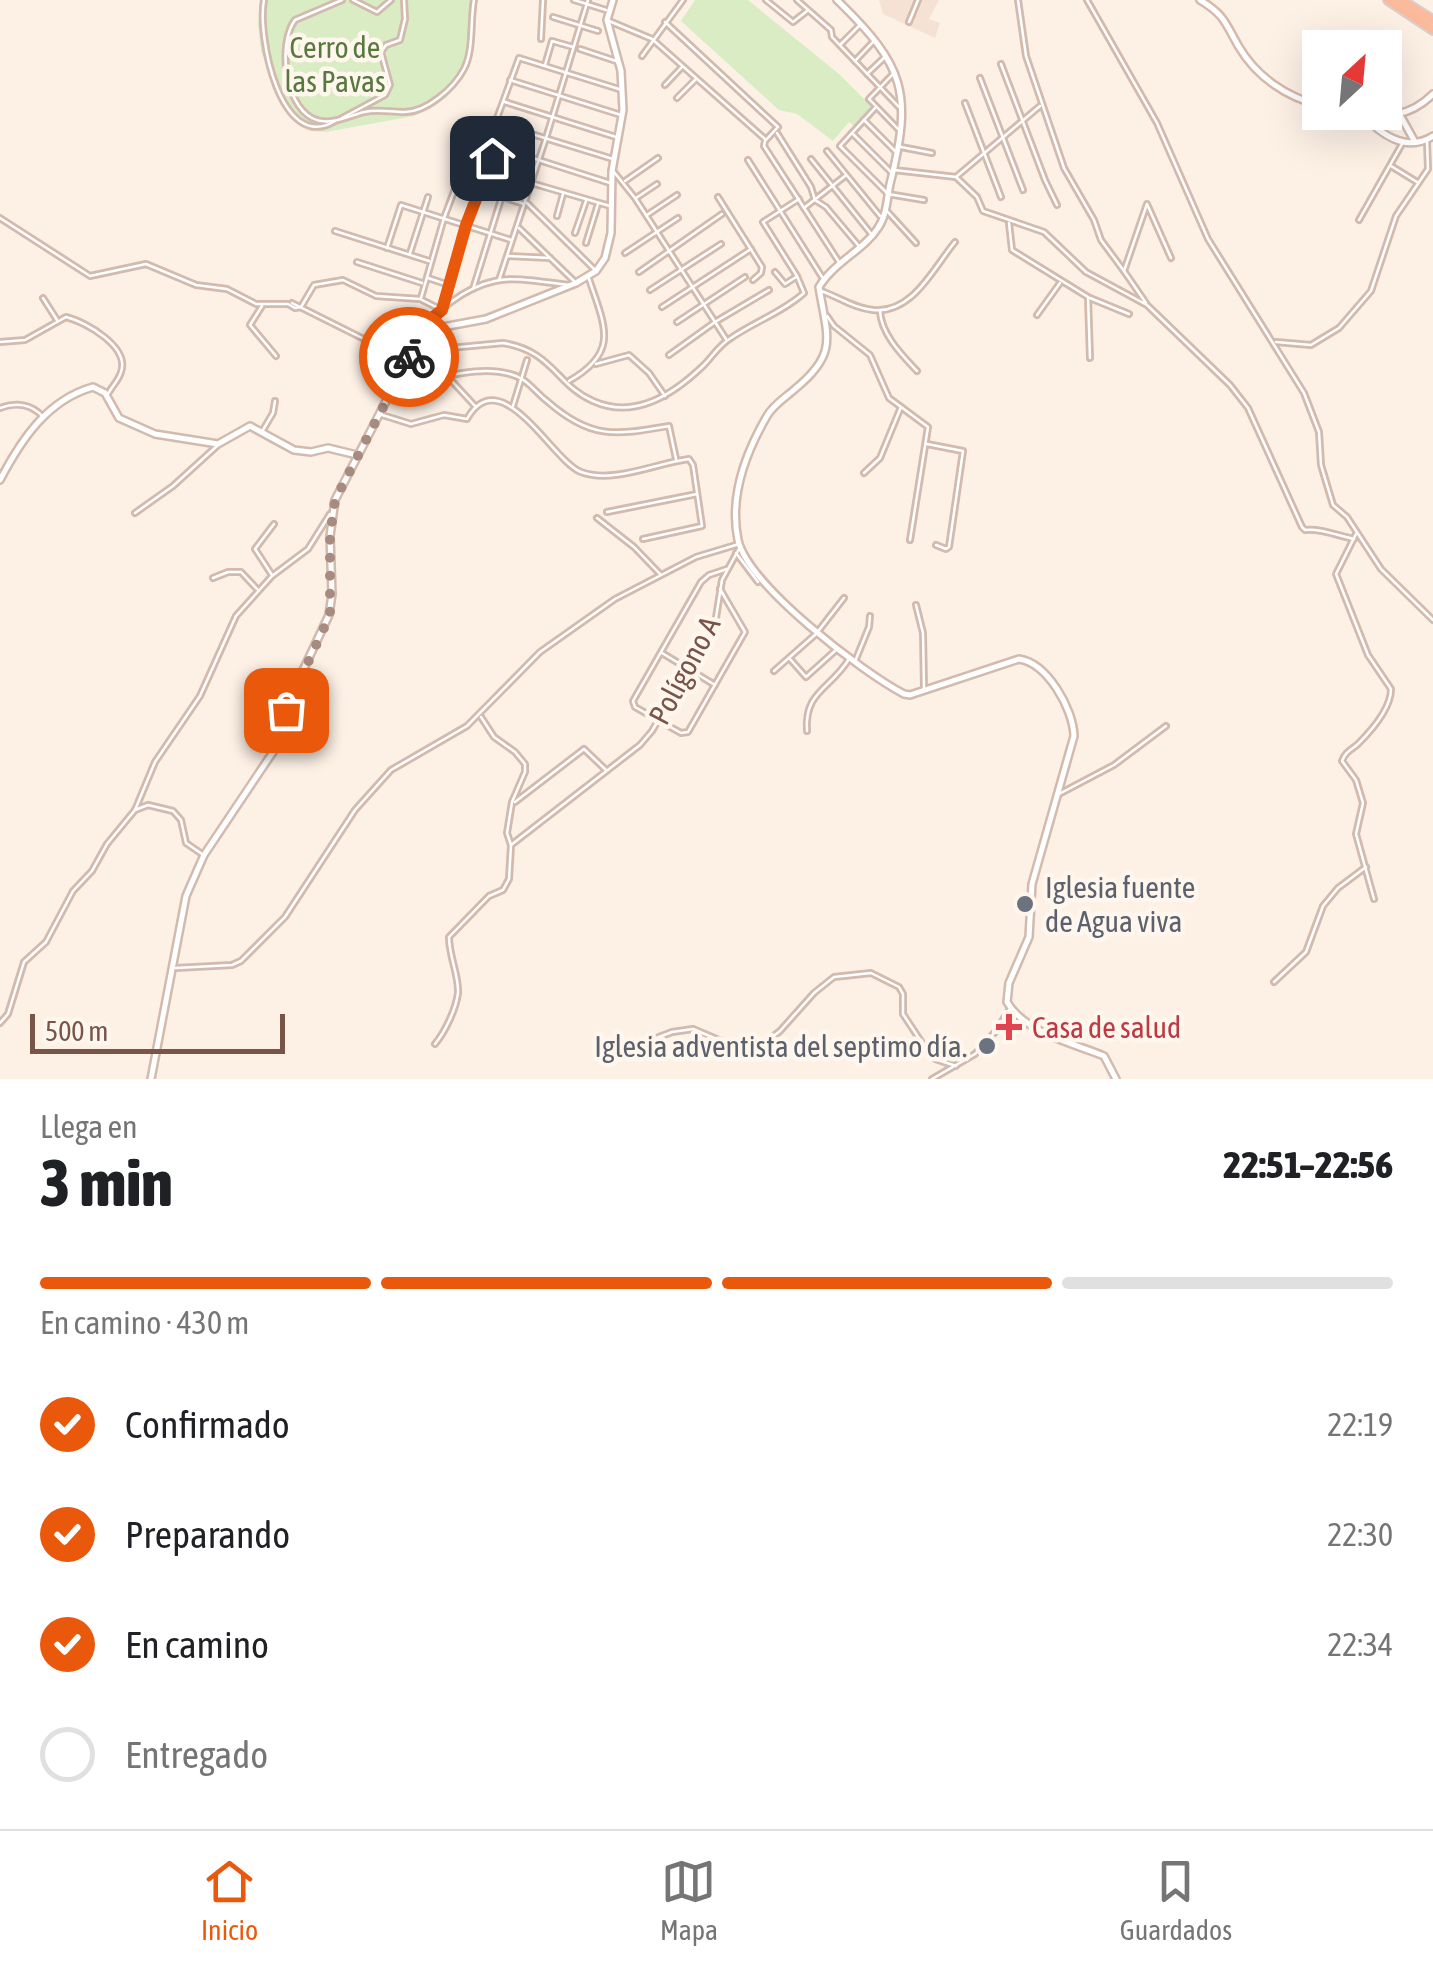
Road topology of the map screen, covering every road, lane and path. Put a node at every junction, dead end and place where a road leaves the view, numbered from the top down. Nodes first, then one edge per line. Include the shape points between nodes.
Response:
1 (264, 0) edge
2 (342, 0) edge
3 (353, 0) edge
4 (391, 0) edge
5 (404, 0) edge
6 (474, 0) edge
7 (543, 0) edge
8 (574, 0) edge
9 (613, 0) edge
10 (682, 0) edge
11 (766, 0) edge
12 (797, 0) edge
13 (839, 0) edge
14 (918, 0) edge
15 (1018, 0) edge
16 (1087, 0) edge
17 (1200, 0) edge
18 (1388, 0) edge
19 (1402, 0) edge
20 (587, 2) edge
21 (808, 10) junction
22 (608, 11) junction
23 (553, 17) dead end
24 (607, 20) junction
25 (665, 22) junction
26 (909, 22) dead end
27 (860, 25) junction
28 (580, 26) junction
29 (1433, 27) edge
30 (598, 32) dead end
31 (541, 39) dead end
32 (652, 39) junction
33 (874, 40) junction
34 (840, 46) junction
35 (574, 47) junction
36 (580, 49) dead end
37 (887, 55) junction
38 (642, 56) dead end
39 (618, 61) junction
40 (854, 61) junction
41 (1001, 64) dead end
42 (544, 66) junction
43 (683, 66) junction
44 (895, 72) junction
45 (566, 74) junction
46 (866, 74) junction
47 (696, 78) junction
48 (980, 78) dead end
49 (510, 80) junction
50 (665, 85) dead end
51 (879, 87) junction
52 (623, 90) junction
53 (1433, 94) edge
54 (560, 96) junction
55 (677, 98) dead end
56 (1302, 100) edge
57 (503, 101) junction
58 (964, 103) dead end
59 (1041, 105) junction
60 (876, 107) junction
61 (903, 112) junction
62 (1402, 114) edge
63 (622, 116) junction
64 (553, 117) junction
65 (1402, 119) edge
66 (338, 120) junction
67 (864, 120) junction
68 (493, 122) junction
69 (1022, 122) junction
70 (1379, 130) edge
71 (776, 132) junction
72 (851, 132) junction
73 (901, 132) junction
74 (546, 138) junction
75 (618, 138) junction
76 (1003, 138) junction
77 (1430, 138) edge
78 (766, 140) junction
79 (1402, 142) junction
80 (1415, 142) junction
81 (899, 150) junction
82 (828, 152) dead end
83 (515, 153) junction
84 (468, 154) dead end
85 (932, 154) dead end
86 (984, 154) junction
87 (492, 158) dead end
88 (658, 158) dead end
89 (810, 159) dead end
90 (538, 160) junction
91 (614, 160) junction
92 (748, 160) dead end
93 (1391, 166) junction
94 (612, 171) junction
95 (894, 172) junction
96 (846, 174) junction
97 (956, 177) junction
98 (624, 182) junction
99 (531, 183) junction
100 (611, 183) junction
101 (1419, 183) junction
102 (657, 184) dead end
103 (832, 186) junction
104 (479, 189) junction
105 (1023, 190) dead end
106 (564, 193) junction
107 (888, 194) junction
108 (677, 195) dead end
109 (502, 196) junction
110 (1001, 196) dead end
111 (428, 197) dead end
112 (718, 197) dead end
113 (635, 198) junction
114 (587, 200) junction
115 (799, 200) junction
116 (815, 200) junction
117 (924, 200) dead end
118 (525, 203) junction
119 (599, 203) junction
120 (1058, 205) dead end
121 (611, 207) junction
122 (804, 208) junction
123 (885, 209) junction
124 (780, 210) junction
125 (423, 212) junction
126 (722, 214) dead end
127 (557, 216) dead end
128 (646, 216) junction
129 (0, 218) edge
130 (444, 218) junction
131 (678, 218) dead end
132 (883, 219) junction
133 (1360, 220) dead end
134 (1008, 222) junction
135 (466, 225) junction
136 (518, 226) junction
137 (335, 232) dead end
138 (488, 232) junction
139 (656, 232) junction
140 (575, 233) dead end
141 (872, 235) junction
142 (512, 240) junction
143 (955, 242) dead end
144 (586, 243) dead end
145 (916, 243) dead end
146 (721, 244) dead end
147 (858, 245) junction
148 (387, 248) junction
149 (751, 249) junction
150 (669, 251) junction
151 (625, 253) dead end
152 (410, 255) junction
153 (507, 256) junction
154 (550, 258) junction
155 (1171, 258) dead end
156 (357, 262) dead end
157 (431, 262) junction
158 (839, 262) junction
159 (681, 269) junction
160 (596, 271) junction
161 (639, 272) dead end
162 (775, 272) dead end
163 (1124, 272) junction
164 (797, 276) junction
165 (588, 277) junction
166 (745, 277) dead end
167 (426, 278) junction
168 (498, 280) junction
169 (753, 280) dead end
170 (824, 280) junction
171 (1060, 281) junction
172 (424, 284) junction
173 (573, 284) junction
174 (449, 285) junction
175 (692, 286) junction
176 (473, 289) junction
177 (650, 290) dead end
178 (769, 290) dead end
179 (820, 291) junction
180 (1088, 297) junction
181 (43, 298) dead end
182 (420, 299) junction
183 (292, 303) dead end
184 (262, 304) junction
185 (704, 304) junction
186 (1147, 304) junction
187 (662, 306) dead end
188 (301, 307) junction
189 (442, 310) junction
190 (823, 310) junction
191 (880, 310) junction
192 (1129, 314) dead end
193 (1037, 315) dead end
194 (58, 321) junction
195 (677, 322) dead end
196 (715, 322) junction
197 (727, 340) junction
198 (0, 342) edge
199 (1274, 342) junction
200 (417, 347) junction
201 (407, 349) dead end
202 (669, 355) dead end
203 (276, 356) dead end
204 (1090, 358) dead end
205 (527, 360) dead end
206 (594, 364) junction
207 (918, 371) dead end
208 (448, 376) junction
209 (520, 377) junction
210 (410, 382) dead end
211 (568, 382) junction
212 (666, 396) junction
213 (107, 397) junction
214 (275, 400) dead end
215 (901, 406) junction
216 (476, 407) junction
217 (512, 407) junction
218 (0, 408) edge
219 (378, 414) junction
220 (42, 417) junction
221 (262, 431) junction
222 (218, 444) junction
223 (926, 444) junction
224 (356, 455) junction
225 (676, 461) junction
226 (864, 474) dead end
227 (0, 480) edge
228 (698, 493) junction
229 (607, 512) dead end
230 (135, 513) dead end
231 (332, 513) junction
232 (597, 518) dead end
233 (274, 524) dead end
234 (1357, 532) junction
235 (1354, 538) junction
236 (643, 540) dead end
237 (910, 540) dead end
238 (936, 545) dead end
239 (738, 548) junction
240 (727, 569) junction
241 (660, 575) junction
242 (272, 576) junction
243 (213, 578) dead end
244 (758, 582) dead end
245 (720, 589) junction
246 (258, 590) junction
247 (844, 598) dead end
248 (916, 606) dead end
249 (870, 616) dead end
250 (1433, 620) edge
251 (816, 634) junction
252 (836, 650) junction
253 (661, 652) junction
254 (789, 658) junction
255 (853, 659) junction
256 (688, 670) junction
257 (774, 671) dead end
258 (716, 685) junction
259 (924, 690) junction
260 (480, 716) junction
261 (659, 720) junction
262 (1166, 726) dead end
263 (806, 732) dead end
264 (608, 770) junction
265 (1058, 794) junction
266 (512, 804) junction
267 (136, 810) junction
268 (511, 846) junction
269 (204, 855) junction
270 (1367, 866) junction
271 (1374, 899) dead end
272 (174, 968) junction
273 (1274, 982) dead end
274 (1010, 1008) junction
275 (0, 1023) edge
276 (435, 1044) dead end
277 (638, 1054) dead end
278 (956, 1066) junction
279 (150, 1079) edge
280 (932, 1079) edge
281 (1116, 1079) edge

1 - 66 street via 268,67 286,104 310,126
2 - 66 street via 295,20 283,46 284,66 305,112
3 - 4 street via 377,12
5 - 66 street via 400,40 381,52 388,89
6 - 66 street via 468,60 446,92 415,111
7 - 31 street
8 - 20 street
9 - 22 street
10 - 25 street
11 - 21 street via 793,22
12 - 21 street
13 - 27 street
14 - 26 street
15 - 59 street
16 - 199 street via 1157,124 1208,239
17 - 56 street via 1222,14 1262,75
18 - 29 highway
19 - 29 highway
20 - 22 street
20 - 28 street
21 - 34 street
22 - 24 street
23 - 28 street
24 - 32 street
24 - 39 street
25 - 32 street
25 - 71 street via 777,125
27 - 33 street
27 - 34 street
28 - 30 street
28 - 35 street
32 - 38 street
32 - 43 street
33 - 37 street
33 - 40 street
34 - 40 street
35 - 42 street via 552,41
35 - 45 street
36 - 39 street
37 - 44 street
37 - 46 street
39 - 52 street
40 - 46 street
41 - 69 street
42 - 45 street
42 - 49 street via 519,58
43 - 47 street
43 - 50 street
44 - 51 street
44 - 61 street
45 - 52 street
45 - 54 street
46 - 51 street
47 - 55 street
47 - 78 street
48 - 76 street
49 - 54 street
49 - 57 street
51 - 60 street via 869,98
51 - 61 street
52 - 63 street
53 - 62 street
54 - 63 street
54 - 64 street
57 - 64 street
57 - 68 street
58 - 86 street
59 - 69 street
59 - 163 street via 1064,168
60 - 67 street
60 - 73 street
61 - 73 street
63 - 75 street
64 - 74 street
64 - 75 street
65 - 80 street
67 - 72 street
67 - 81 street
68 - 74 street
68 - 83 street via 489,144
69 - 76 street
69 - 120 street
70 - 79 street
71 - 78 street
71 - 116 street
72 - 95 street
72 - 107 street via 840,146
73 - 81 street
74 - 90 street
74 - 91 street
75 - 91 street
76 - 86 street
76 - 105 street
77 - 80 street
77 - 101 street via 1428,169
78 - 115 street
79 - 80 street
79 - 93 street
81 - 85 street
81 - 95 street
82 - 96 street
83 - 90 street
83 - 109 street
84 - 130 street
86 - 97 street
86 - 110 street
87 - 104 street
88 - 98 street
89 - 103 street
90 - 99 street
90 - 100 street
91 - 94 street
92 - 124 street
93 - 101 street
93 - 133 street
94 - 98 street
94 - 100 street
95 - 97 street
95 - 107 street
96 - 103 street
96 - 132 street
97 - 134 street via 983,211
98 - 113 street
99 - 106 street
99 - 118 street
100 - 121 street
101 - 199 street via 1396,216 1371,291 1353,315 1311,345
102 - 113 street
103 - 116 street
103 - 141 street
104 - 109 street
104 - 135 street
106 - 114 street
106 - 127 street
107 - 117 street
107 - 123 street
108 - 128 street
109 - 118 street
109 - 138 street
111 - 125 street
112 - 149 street
113 - 128 street
114 - 119 street
114 - 140 street
115 - 122 street
115 - 124 street
116 - 122 street
116 - 147 street
118 - 136 street
118 - 160 street
119 - 121 street
119 - 144 street
121 - 160 street via 610,245
122 - 158 street
123 - 132 street
123 - 145 street
124 - 164 street via 763,222
124 - 170 street
125 - 130 street
125 - 148 street via 400,205
125 - 152 street
126 - 150 street
128 - 139 street
129 - 184 street via 90,276 146,264
130 - 135 street
130 - 157 street
131 - 139 street
132 - 141 street
134 - 171 street via 1012,250
134 - 186 street via 1044,232 1086,272
135 - 138 street
135 - 174 street
136 - 142 street
136 - 154 street
137 - 148 street
138 - 142 street
138 - 176 street
139 - 150 street
139 - 151 street
141 - 147 street
142 - 153 street
143 - 191 street via 918,292
146 - 159 street
147 - 158 street
148 - 152 street
149 - 169 street via 762,267
149 - 175 street
150 - 159 street
150 - 161 street
152 - 157 street
153 - 154 street
153 - 168 street
154 - 173 street
155 - 163 street via 1147,204
156 - 172 street
157 - 167 street
158 - 170 street
159 - 175 street
159 - 177 street
160 - 165 street
162 - 164 street via 784,284
163 - 186 street
164 - 197 street via 804,293
165 - 173 street
165 - 206 street via 606,333
166 - 185 street
167 - 172 street
167 - 174 street
168 - 173 street
168 - 176 street
170 - 179 street
171 - 180 street
171 - 193 street
172 - 182 street
173 - 200 street via 486,319 432,330
174 - 189 street
175 - 185 street
175 - 187 street
176 - 189 street
178 - 196 street
179 - 190 street
179 - 191 street
180 - 192 street
180 - 204 street
181 - 194 street
182 - 188 street via 379,297 328,280 314,285
182 - 189 street
183 - 188 street
184 - 188 street
184 - 203 street via 250,325
185 - 195 street
185 - 196 street
186 - 235 street via 1248,408 1302,527
188 - 201 street via 370,342
189 - 200 street via 426,323
190 - 215 street via 870,355 884,393
190 - 239 street via 826,353 768,415 741,478 734,499
191 - 207 street via 881,324
194 - 198 street via 25,340
194 - 213 street via 70,317 96,328 122,361
196 - 197 street
196 - 202 street
197 - 212 street
199 - 234 street via 1319,432 1327,492
200 - 211 street via 518,345
200 - 219 street
205 - 209 street
206 - 211 street
206 - 212 street via 629,355
208 - 209 street via 496,370
208 - 210 street
208 - 216 street
209 - 217 street
209 - 225 street via 557,410 610,435 669,426
211 - 212 street via 614,407
213 - 220 street via 87,388
213 - 222 street via 122,420 155,434
214 - 221 street
215 - 223 street via 927,424
215 - 226 street via 880,458
216 - 217 street
216 - 219 street via 467,419 444,414 411,424
217 - 225 street via 582,473 614,474
218 - 220 street via 31,406
219 - 224 street
220 - 227 street
221 - 222 street via 248,427
221 - 224 street via 294,450
222 - 230 street
223 - 237 street
223 - 238 street via 963,451 949,547
224 - 231 street
225 - 228 street via 692,462
228 - 229 street
228 - 236 street via 704,520 699,528
231 - 242 street via 308,549
231 - 269 street via 328,619 288,700 273,754
232 - 241 street
233 - 242 street via 255,549
234 - 235 street
234 - 250 street via 1380,569
235 - 270 street via 1336,574 1391,697 1342,761 1363,803 1356,834
239 - 240 street, Polígono A
239 - 241 street via 696,557
239 - 244 street
239 - 251 street
240 - 245 street, Polígono A
240 - 253 street via 701,582
241 - 260 street via 540,652
242 - 246 street
243 - 246 street via 241,572
245 - 256 street, Polígono A via 715,624
245 - 258 street via 746,632
246 - 267 street via 236,616 200,696 155,762
247 - 251 street
248 - 259 street
249 - 255 street
251 - 252 street
251 - 254 street
252 - 254 street via 806,677
252 - 255 street
253 - 256 street
253 - 261 street via 633,701
254 - 257 street
255 - 259 street via 904,694
255 - 263 street via 806,708
256 - 258 street
256 - 261 street, Polígono A
258 - 261 street via 688,732
259 - 265 street via 1019,658 1037,666 1074,729
260 - 266 street via 525,764
260 - 272 street via 391,770 355,810 285,917 242,962
261 - 264 street, Polígono A via 640,746
262 - 265 street via 1114,766
264 - 266 street via 584,750
264 - 268 street, Polígono A
265 - 274 street via 1032,884 1029,937 1007,988
266 - 268 street
267 - 269 street via 173,810 186,843
267 - 275 street via 73,891 46,942 24,962
268 - 276 street via 503,890 488,896 449,937 458,993
269 - 272 street via 180,916
270 - 271 street
270 - 273 street via 1323,906 1306,952
272 - 279 street
274 - 278 street via 986,1042
274 - 281 street via 1065,1043 1104,1056
277 - 278 street via 646,1042 693,1030 732,1046 761,1046 834,977 871,973 899,988 900,1010 928,1052
278 - 280 street

